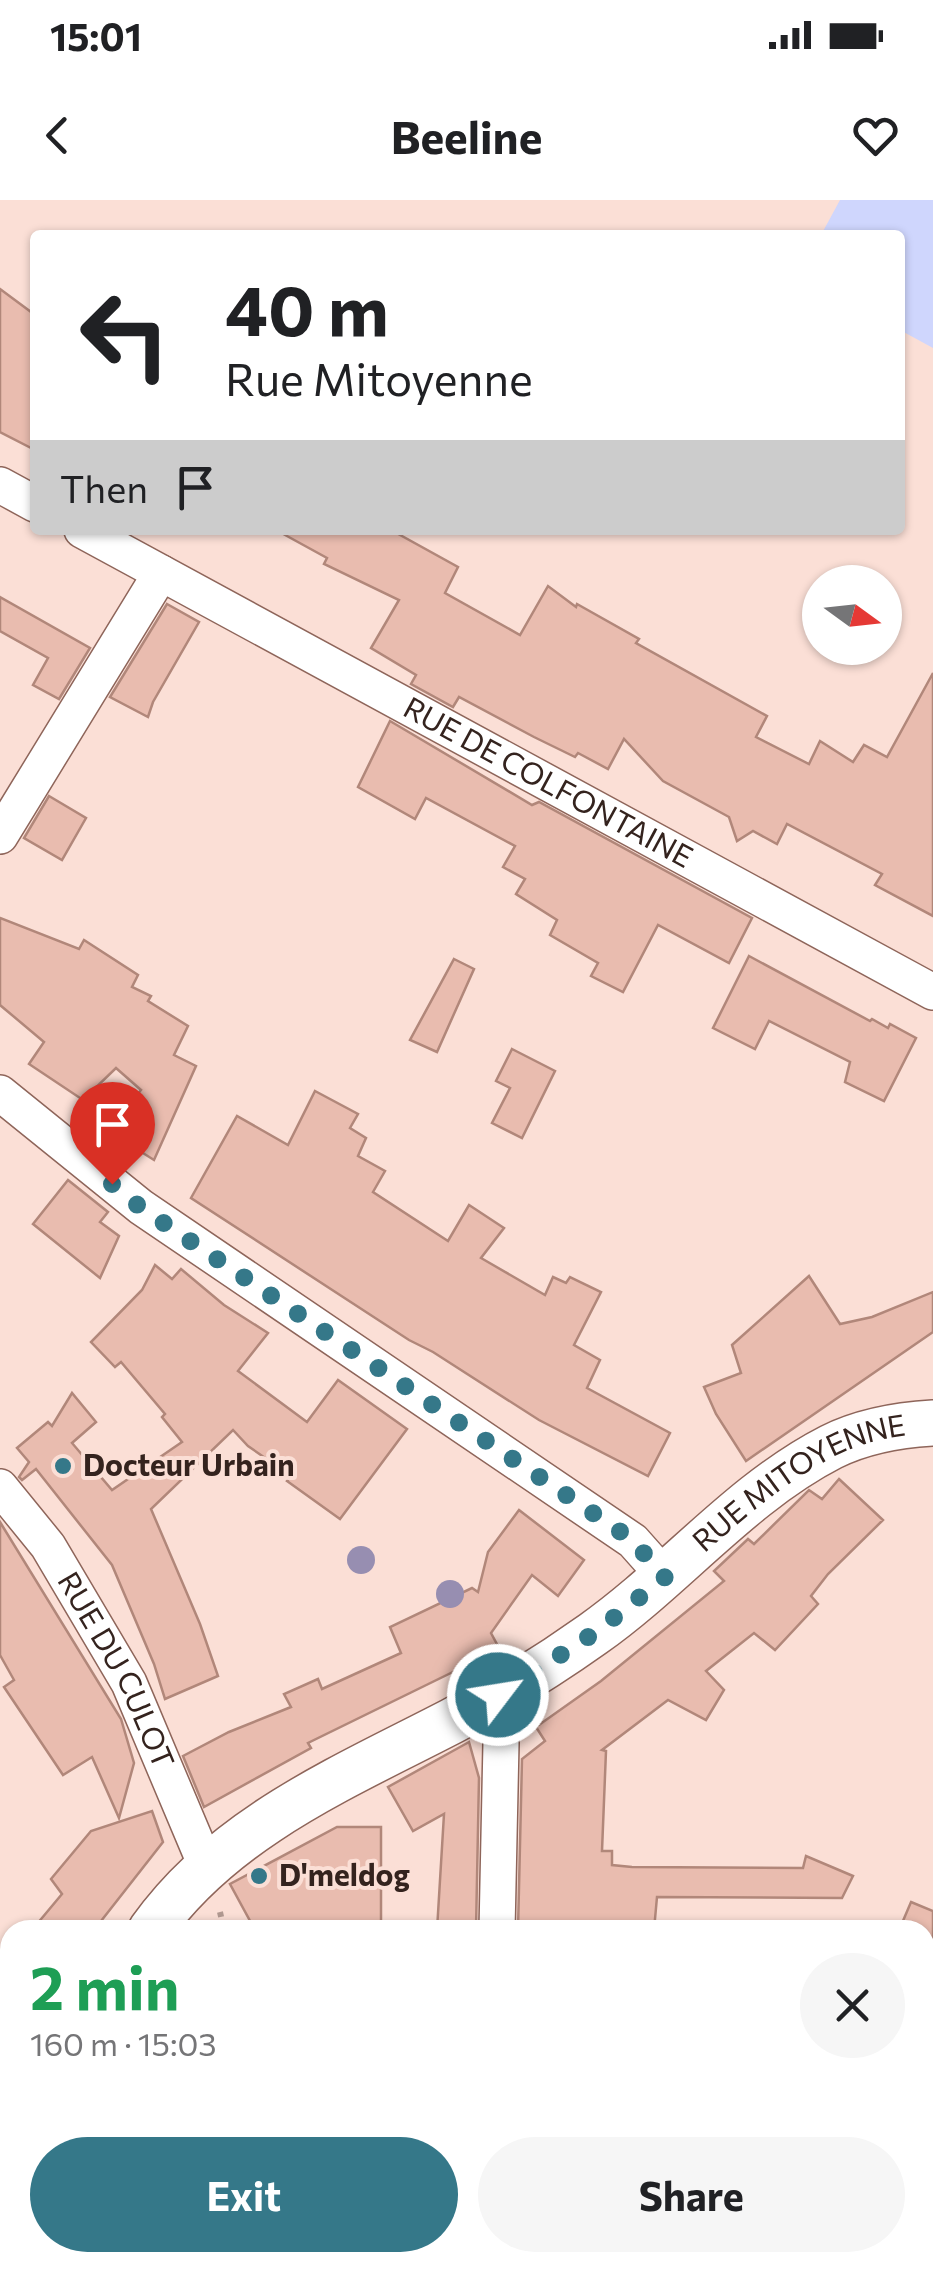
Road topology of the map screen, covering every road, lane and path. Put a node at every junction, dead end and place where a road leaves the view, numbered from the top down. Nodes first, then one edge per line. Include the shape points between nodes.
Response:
1 (0, 486) edge
2 (30, 501) edge
3 (91, 535) edge
4 (161, 573) junction
5 (0, 836) edge
6 (933, 992) edge
7 (0, 1093) edge
8 (933, 1422) edge
9 (0, 1487) edge
10 (665, 1577) junction
11 (498, 1695) junction
12 (207, 1868) junction
13 (160, 1920) edge
14 (497, 1920) edge

1 - 2 street
3 - 4 street, RUE DE COLFONTAINE
4 - 5 street
4 - 6 street, RUE DE COLFONTAINE
7 - 10 street, RUE MITOYENNE via 140,1207 633,1541
8 - 10 street, RUE MITOYENNE via 882,1429 830,1448 780,1480
9 - 12 street, RUE DU CULOT via 48,1546 129,1683
10 - 11 street via 596,1632
11 - 12 street via 291,1806
11 - 14 street
12 - 13 street

